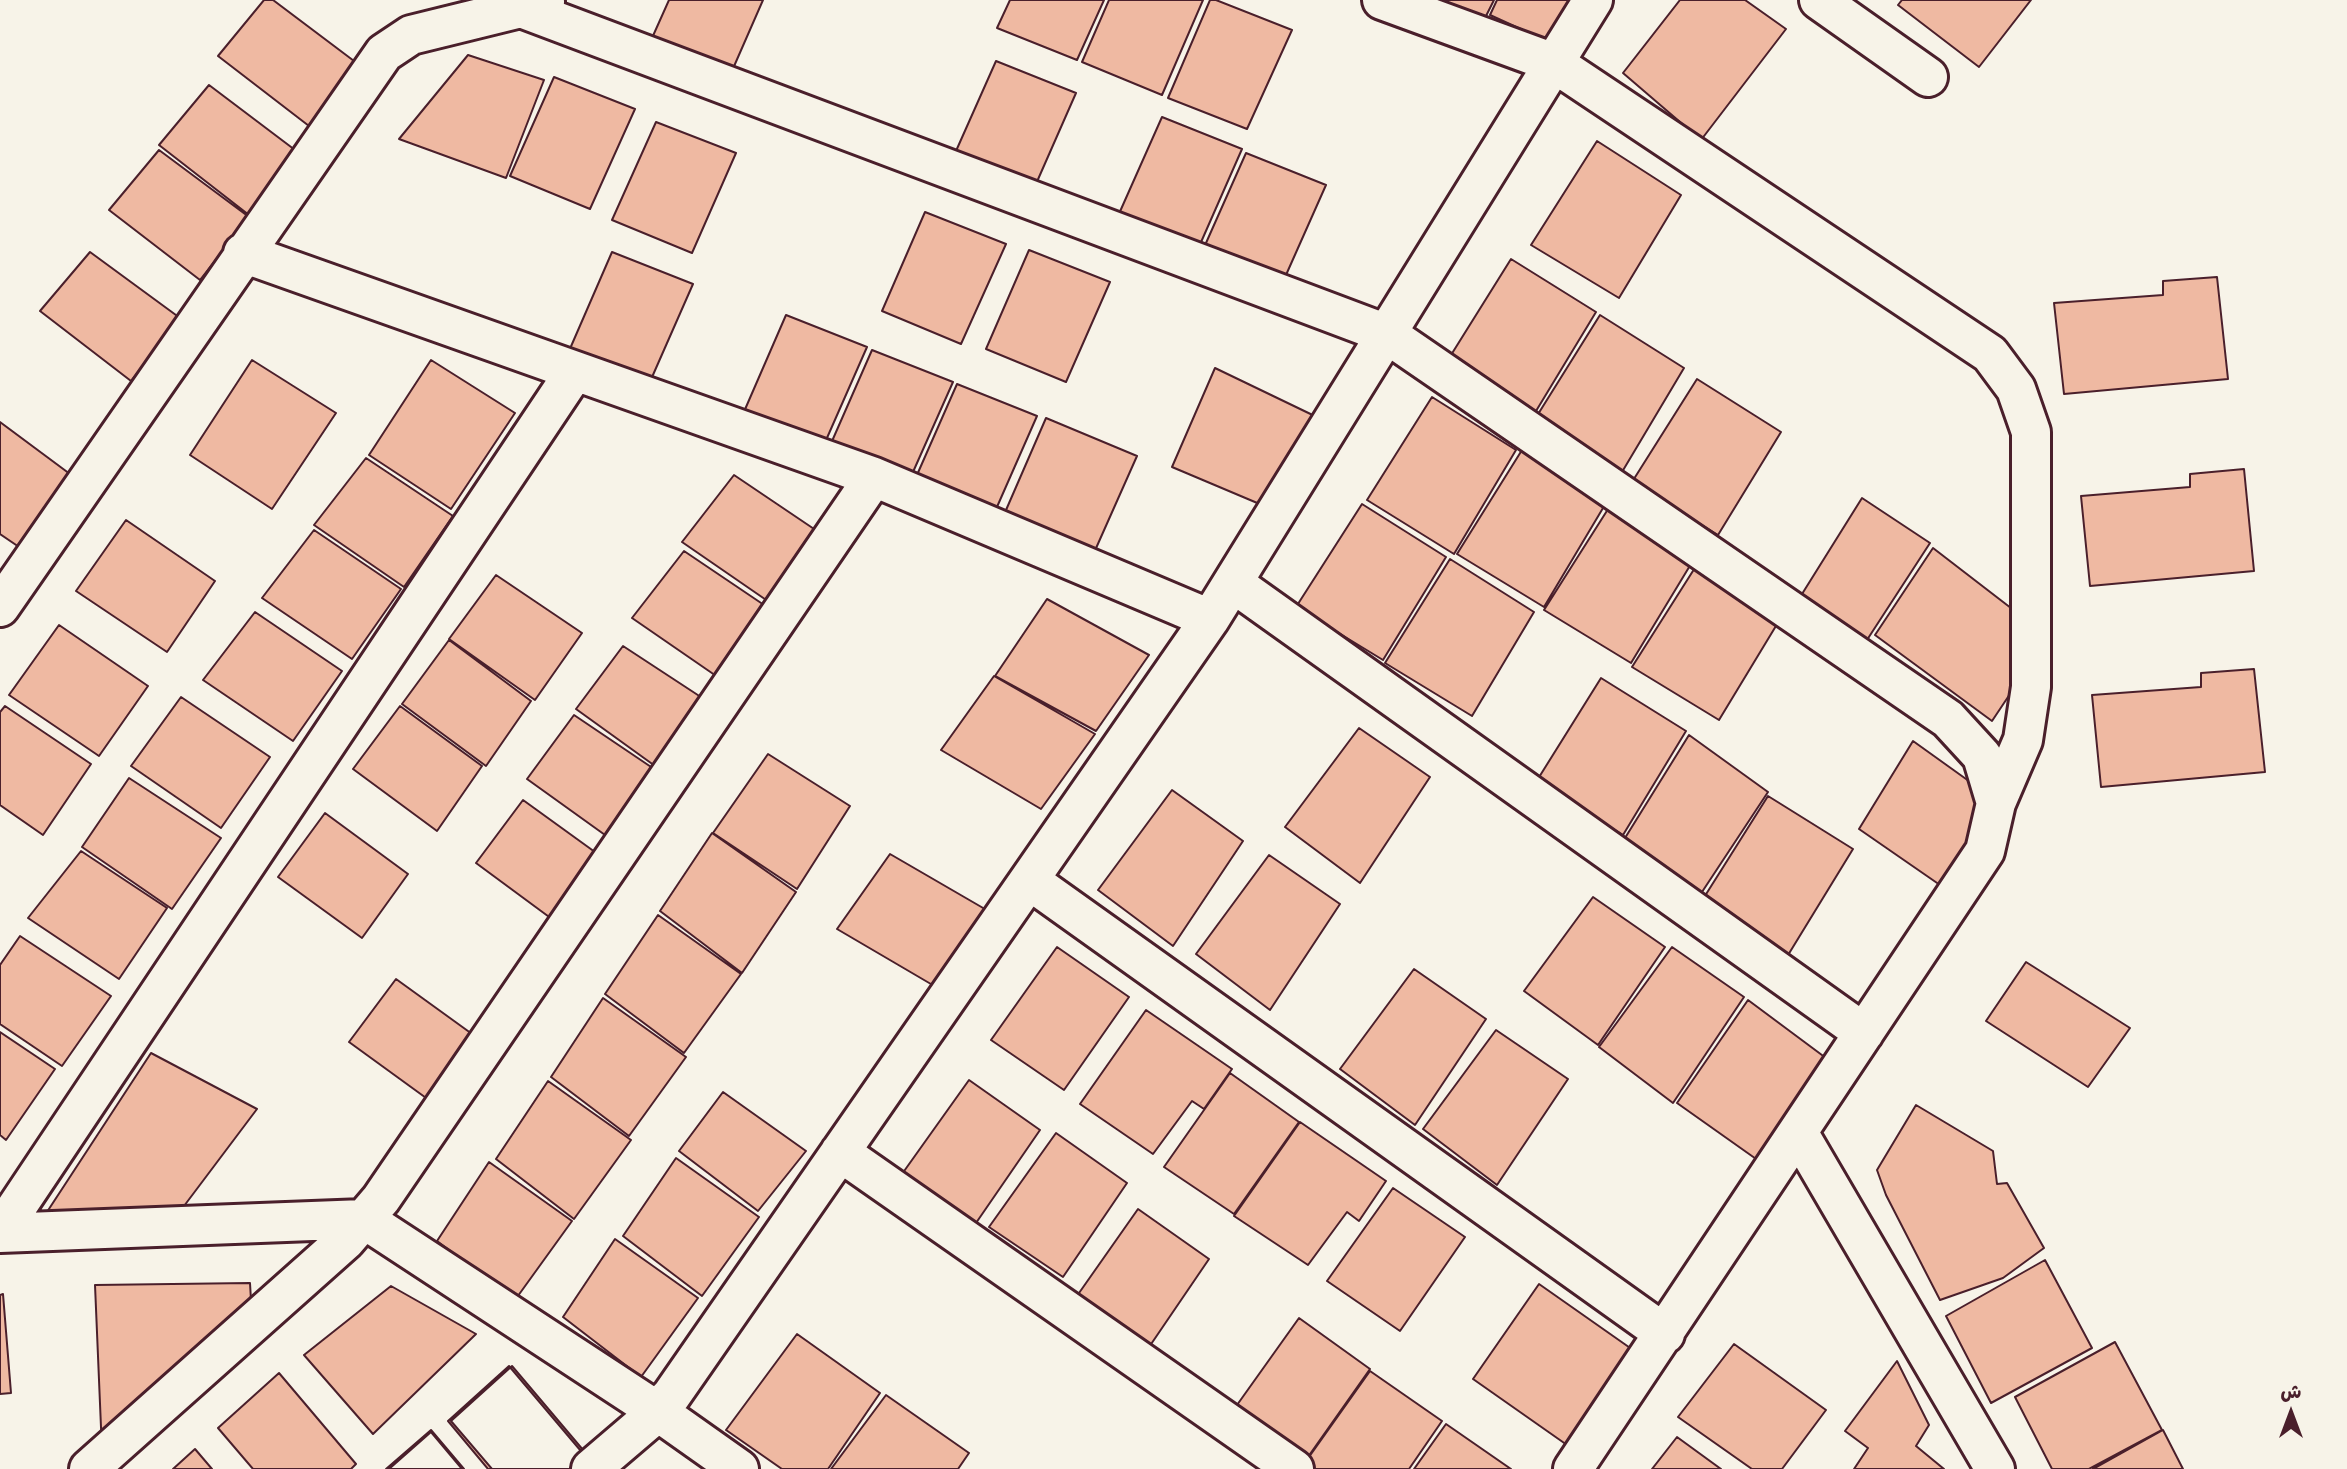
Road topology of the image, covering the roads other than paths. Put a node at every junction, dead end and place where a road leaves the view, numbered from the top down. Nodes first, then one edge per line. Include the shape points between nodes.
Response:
1 (1382, 0) edge
2 (1593, 0) edge
3 (1819, 0) edge
4 (537, 4) edge
5 (1554, 63) junction
6 (1928, 77) dead end
7 (243, 253) junction
8 (1387, 334) junction
9 (575, 371) junction
10 (874, 477) junction
11 (1233, 583) junction
12 (0, 607) edge
13 (1210, 619) junction
14 (1996, 803) junction
15 (1029, 880) junction
16 (1864, 1033) junction
17 (1798, 1132) junction
18 (840, 1152) junction
19 (364, 1219) junction
20 (0, 1232) edge
21 (1665, 1334) junction
22 (657, 1411) junction
23 (89, 1469) edge
24 (591, 1469) edge
25 (739, 1469) edge
26 (1294, 1469) edge
27 (1573, 1469) edge
28 (1995, 1469) edge

1 - 5 street
2 - 5 street
3 - 6 street
4 - 7 street via 411,35 384,52
4 - 8 street
5 - 8 street
5 - 14 street via 1990,354 2016,389 2031,432 2031,687 2022,740
7 - 9 street
7 - 12 street
8 - 11 street
8 - 14 street via 1948,719 1982,755
9 - 10 street
9 - 20 street
10 - 13 street
10 - 19 street
11 - 13 street
11 - 16 street
13 - 15 street
14 - 16 street via 1985,851
15 - 18 street
15 - 21 street
16 - 17 street
17 - 21 street
17 - 28 street
18 - 22 street
18 - 26 street
19 - 20 street
19 - 22 street
19 - 23 street
21 - 27 street
22 - 24 street
22 - 25 street

